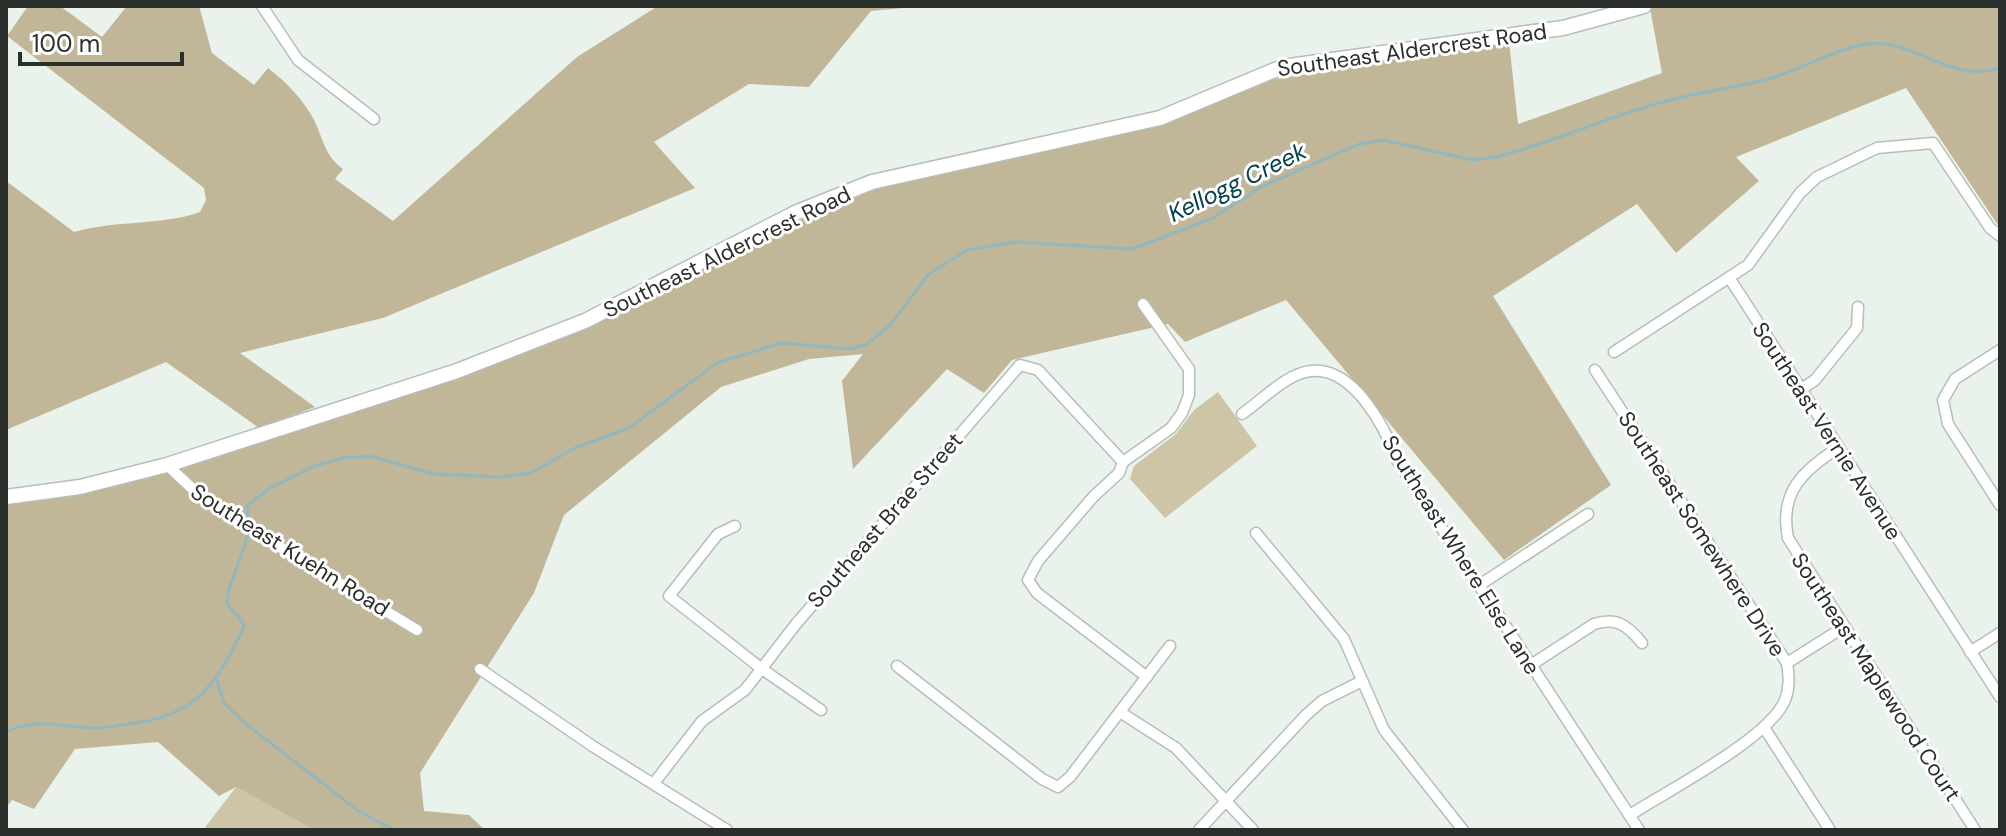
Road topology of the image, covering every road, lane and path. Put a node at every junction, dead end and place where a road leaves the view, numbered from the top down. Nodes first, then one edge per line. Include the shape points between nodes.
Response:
1 (262, 6) edge
2 (1644, 6) edge
3 (374, 119) dead end
4 (2000, 236) edge
5 (1730, 279) junction
6 (1143, 304) dead end
7 (1858, 307) dead end
8 (2000, 350) edge
9 (1614, 352) dead end
10 (1595, 370) dead end
11 (1800, 390) junction
12 (1242, 414) dead end
13 (1838, 448) junction
14 (1123, 462) junction
15 (167, 465) junction
16 (6, 497) edge
17 (2000, 505) edge
18 (1588, 514) dead end
19 (735, 526) dead end
20 (1256, 533) dead end
21 (1478, 586) junction
22 (1844, 627) junction
23 (417, 630) dead end
24 (2000, 633) edge
25 (1642, 643) dead end
26 (1170, 646) dead end
27 (1970, 652) junction
28 (1787, 663) junction
29 (1531, 665) junction
30 (897, 666) dead end
31 (480, 669) dead end
32 (762, 669) junction
33 (1147, 677) junction
34 (1360, 682) junction
35 (2000, 697) edge
36 (821, 710) dead end
37 (1120, 712) junction
38 (1765, 729) junction
39 (654, 783) junction
40 (1223, 801) junction
41 (1630, 815) junction
42 (727, 830) edge
43 (1199, 830) edge
44 (1253, 830) edge
45 (1463, 830) edge
46 (1639, 830) edge
47 (1830, 830) edge
48 (1975, 830) edge

1 - 3 street via 298,60
2 - 15 street, Southeast Aldercrest Road via 1545,31 1282,67 1160,118 872,182 795,213 547,337
4 - 5 street via 1933,143 1877,148 1817,177 1760,252
5 - 9 street
5 - 11 street, Southeast Vernie Avenue
6 - 14 street via 1189,369 1189,395 1171,428
7 - 11 street via 1857,328 1815,380
8 - 17 street via 1955,379 1943,400 1948,424
10 - 28 street, Southeast Somewhere Drive
11 - 13 street, Southeast Vernie Avenue
12 - 21 street, Southeast Where Else Lane via 1295,376 1309,371 1335,374 1362,398
13 - 22 street, Southeast Maplewood Court via 1798,478 1785,507 1785,523 1794,551
13 - 27 street, Southeast Vernie Avenue
14 - 32 street, Southeast Brae Street via 1038,370 1020,365
14 - 33 street via 1119,473 1038,561 1028,580 1037,593
15 - 16 street, Southeast Aldercrest Road via 80,487
15 - 23 street, Southeast Kuehn Road via 185,484 273,543
18 - 21 street
19 - 32 street via 718,534 669,596
20 - 34 street via 1344,639 1357,662
21 - 29 street, Southeast Where Else Lane
22 - 28 street
22 - 48 street, Southeast Maplewood Court
24 - 27 street
25 - 29 street via 1624,624 1604,621
26 - 33 street
27 - 35 street, Southeast Vernie Avenue
28 - 38 street, Southeast Somewhere Drive via 1784,702
29 - 41 street, Southeast Where Else Lane
30 - 37 street via 1058,787
31 - 39 street
32 - 36 street
32 - 39 street, Southeast Brae Street via 739,695 702,721
33 - 37 street
34 - 40 street via 1322,701
34 - 45 street via 1384,730
37 - 40 street via 1176,748
38 - 41 street, Southeast Somewhere Drive
38 - 47 street
39 - 42 street
40 - 43 street
40 - 44 street
41 - 46 street, Southeast Where Else Lane

